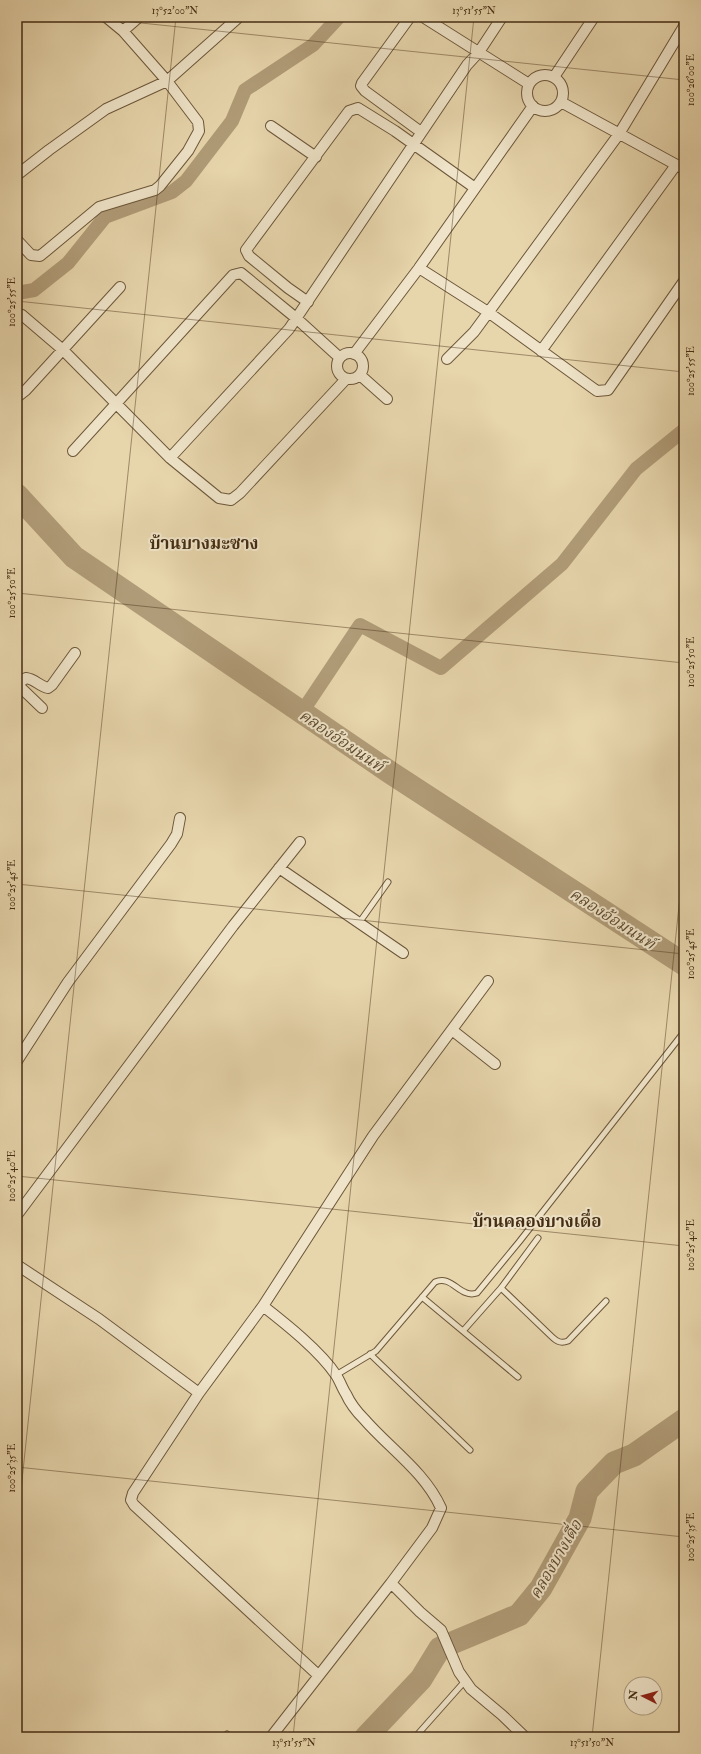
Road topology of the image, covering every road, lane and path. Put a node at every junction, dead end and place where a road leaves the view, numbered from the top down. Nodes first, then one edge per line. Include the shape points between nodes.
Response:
1 (106, 17) edge
2 (138, 17) edge
3 (238, 17) edge
4 (410, 17) edge
5 (423, 17) edge
6 (502, 17) edge
7 (594, 17) edge
8 (684, 26) edge
9 (123, 31) junction
10 (479, 52) junction
11 (554, 78) junction
12 (167, 81) junction
13 (529, 84) junction
14 (561, 102) junction
15 (533, 106) junction
16 (271, 126) dead end
17 (421, 132) junction
18 (619, 134) junction
19 (413, 145) junction
20 (316, 157) junction
21 (680, 167) edge
22 (17, 175) edge
23 (475, 188) junction
24 (17, 240) edge
25 (419, 268) junction
26 (684, 281) edge
27 (120, 287) dead end
28 (308, 302) junction
29 (488, 312) junction
30 (22, 315) dead end
31 (296, 318) junction
32 (63, 350) junction
33 (541, 351) junction
34 (354, 354) junction
35 (340, 358) junction
36 (447, 359) dead end
37 (360, 375) junction
38 (346, 379) junction
39 (17, 397) edge
40 (387, 398) dead end
41 (117, 404) junction
42 (73, 451) dead end
43 (170, 458) junction
44 (75, 653) dead end
45 (17, 684) edge
46 (42, 708) dead end
47 (180, 818) dead end
48 (300, 842) dead end
49 (279, 868) junction
50 (388, 882) dead end
51 (359, 923) junction
52 (403, 952) dead end
53 (488, 981) dead end
54 (452, 1030) junction
55 (684, 1032) edge
56 (17, 1061) edge
57 (495, 1064) dead end
58 (17, 1215) edge
59 (538, 1238) dead end
60 (17, 1265) edge
61 (500, 1288) junction
62 (422, 1297) junction
63 (606, 1301) dead end
64 (263, 1306) junction
65 (463, 1331) junction
66 (370, 1354) junction
67 (336, 1375) junction
68 (518, 1377) dead end
69 (199, 1393) junction
70 (470, 1450) dead end
71 (391, 1583) junction
72 (318, 1675) junction
73 (465, 1681) junction
74 (416, 1735) dead end
75 (272, 1737) edge
76 (525, 1737) edge

1 - 9 street
2 - 9 street
3 - 12 street
4 - 17 street via 361,86
5 - 10 street
6 - 10 street
7 - 11 street
8 - 18 street
9 - 12 street
10 - 13 street
10 - 17 street via 467,65
11 - 13 street via 548,75 541,76
11 - 14 street via 563,88
12 - 22 street via 106,109
12 - 24 street via 198,122 199,131 188,151 160,186 99,207 40,256 31,255
13 - 15 street via 528,97
14 - 15 street via 550,110
14 - 18 street
15 - 23 street
16 - 20 street
17 - 19 street
18 - 21 street
18 - 29 street
19 - 20 street via 395,131 354,108 349,111
19 - 23 street
19 - 28 street
20 - 28 street via 246,250 282,284
21 - 33 street
23 - 25 street
25 - 29 street
25 - 34 street
26 - 33 street via 608,390 597,391
27 - 32 street
28 - 31 street
29 - 33 street
29 - 36 street via 474,332
30 - 32 street
31 - 35 street
31 - 41 street via 241,274 233,275
31 - 43 street via 289,329
32 - 39 street
32 - 41 street
34 - 35 street via 349,353
34 - 37 street via 362,360
35 - 38 street via 337,367 341,376
37 - 38 street
37 - 40 street
38 - 43 street via 231,500 219,498
41 - 42 street
41 - 43 street
44 - 45 street via 48,688 40,686 34,679 26,678
45 - 46 street
47 - 56 street via 172,844 68,982
48 - 49 street
49 - 51 street
49 - 58 street
50 - 51 lane
51 - 52 street
53 - 54 street
54 - 57 street
54 - 64 street via 373,1136
55 - 62 lane via 477,1293 471,1295 447,1280 440,1279
59 - 61 lane
60 - 69 street via 99,1319
61 - 63 lane via 558,1342 563,1343 568,1341
61 - 65 lane
62 - 65 lane
62 - 66 lane
64 - 67 street via 316,1352
64 - 69 street
65 - 68 lane
66 - 67 lane
66 - 70 lane
67 - 71 street via 363,1419 434,1494 441,1508 432,1528
69 - 72 street via 133,1493 131,1500
71 - 72 street
71 - 73 street via 441,1630
72 - 75 street
73 - 74 lane
73 - 76 street via 471,1690

